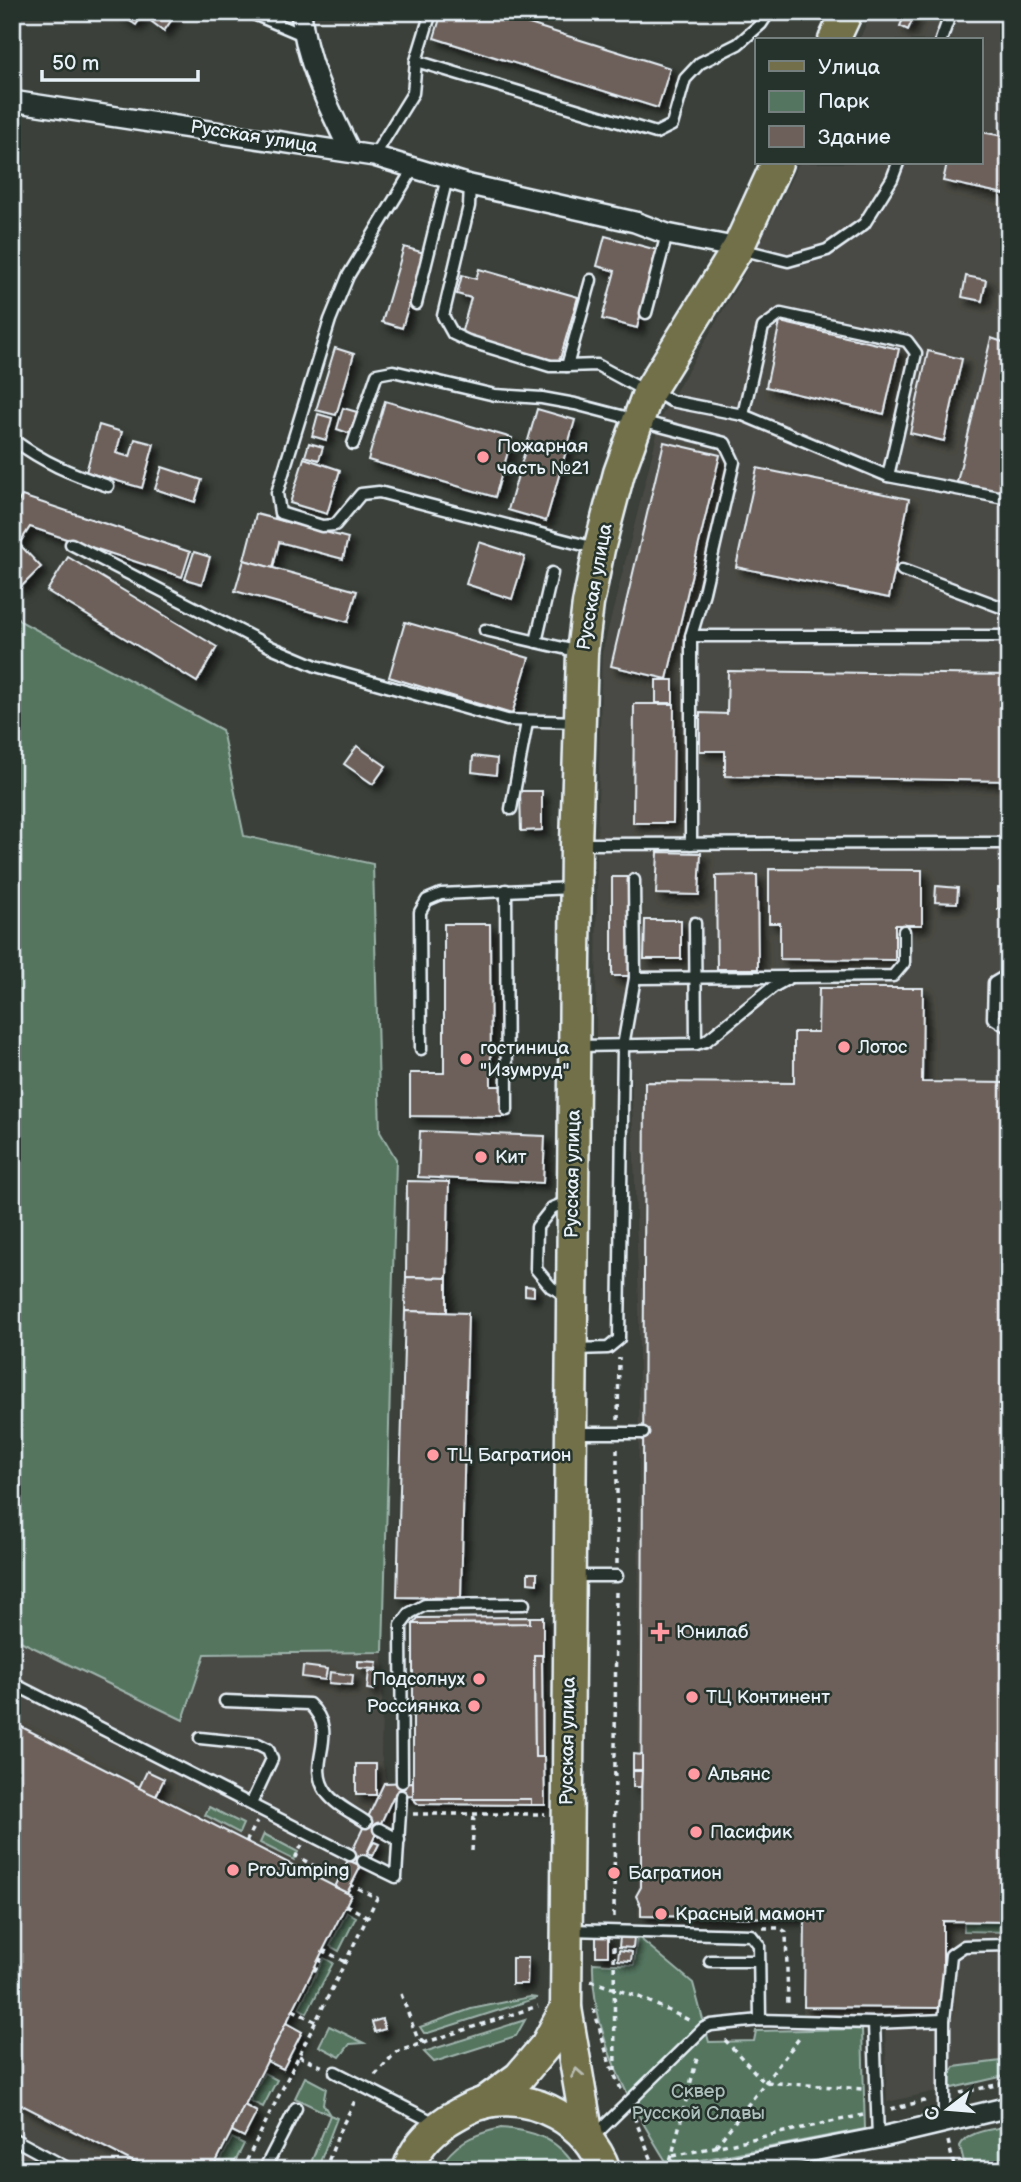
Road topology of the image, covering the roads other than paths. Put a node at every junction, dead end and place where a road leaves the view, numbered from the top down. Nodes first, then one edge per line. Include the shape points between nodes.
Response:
1 (249, 12) edge
2 (301, 12) edge
3 (431, 12) edge
4 (769, 12) edge
5 (847, 12) edge
6 (951, 12) edge
7 (303, 35) junction
8 (835, 38) edge
9 (942, 38) edge
10 (416, 61) junction
11 (12, 101) edge
12 (350, 151) junction
13 (374, 156) junction
14 (777, 164) edge
15 (898, 164) edge
16 (413, 169) junction
17 (447, 178) junction
18 (470, 185) junction
19 (667, 234) junction
20 (738, 248) junction
21 (591, 281) dead end
22 (416, 304) dead end
23 (646, 313) dead end
24 (567, 366) junction
25 (649, 391) junction
26 (743, 415) junction
27 (637, 420) junction
28 (12, 439) edge
29 (353, 444) dead end
30 (888, 475) junction
31 (108, 486) dead end
32 (1009, 494) edge
33 (71, 544) dead end
34 (599, 549) junction
35 (902, 570) dead end
36 (552, 573) dead end
37 (1009, 610) edge
38 (485, 630) dead end
39 (691, 636) junction
40 (1009, 636) edge
41 (536, 642) junction
42 (582, 653) junction
43 (527, 722) junction
44 (579, 722) junction
45 (511, 809) dead end
46 (1009, 843) edge
47 (576, 844) junction
48 (691, 844) junction
49 (634, 880) dead end
50 (576, 888) junction
51 (506, 890) junction
52 (695, 923) dead end
53 (904, 931) dead end
54 (1009, 974) edge
55 (695, 977) junction
56 (791, 977) junction
57 (635, 978) junction
58 (1009, 1028) edge
59 (696, 1044) junction
60 (574, 1046) junction
61 (622, 1046) junction
62 (421, 1049) dead end
63 (507, 1111) dead end
64 (571, 1349) junction
65 (571, 1433) junction
66 (643, 1433) dead end
67 (569, 1576) junction
68 (617, 1576) road end
69 (524, 1604) dead end
70 (12, 1683) edge
71 (225, 1701) dead end
72 (200, 1738) dead end
73 (402, 1782) dead end
74 (401, 1796) dead end
75 (251, 1804) junction
76 (366, 1822) dead end
77 (379, 1829) dead end
78 (399, 1840) junction
79 (350, 1855) dead end
80 (363, 1861) dead end
81 (566, 1930) junction
82 (1009, 1945) edge
83 (710, 1961) dead end
84 (759, 1961) junction
85 (566, 2006) junction
86 (760, 2020) junction
87 (944, 2020) junction
88 (874, 2023) junction
89 (335, 2072) road end
90 (482, 2104) junction
91 (1009, 2107) edge
92 (296, 2108) dead end
93 (944, 2123) junction
94 (440, 2125) junction
95 (12, 2138) edge
96 (589, 2138) junction
97 (878, 2138) junction
98 (71, 2170) edge
99 (264, 2170) edge
100 (408, 2170) edge
101 (605, 2170) edge
102 (716, 2170) edge

1 - 7 lane
2 - 7 street
3 - 10 lane
4 - 10 lane via 738,44 700,63 685,79 672,125 656,133
5 - 8 main road
6 - 9 lane
7 - 12 street via 326,102
10 - 13 lane via 413,93
11 - 12 street, Русская улица
12 - 13 street, Русская улица
13 - 16 street, Русская улица
14 - 20 main road, Русская улица
15 - 20 lane via 864,224 827,250 788,261
16 - 17 street, Русская улица
16 - 34 lane via 348,276 330,320 277,493 280,513 322,526 335,525 361,494 379,492
17 - 18 street, Русская улица
17 - 22 lane
18 - 19 street, Русская улица via 635,222
18 - 24 lane via 443,316 453,334 468,341 550,366
19 - 20 street, Русская улица
19 - 23 lane
20 - 25 main road, Русская улица
21 - 24 lane
24 - 25 lane via 597,365
25 - 26 lane via 671,401
25 - 27 main road, Русская улица
26 - 30 lane
26 - 30 lane via 763,327 781,314 907,341 916,353
27 - 29 lane via 393,371 377,374
27 - 34 main road, Русская улица
27 - 39 lane via 725,443 734,462
28 - 31 lane via 61,470
30 - 32 lane via 1004,498
33 - 43 lane via 316,666
34 - 42 main road, Русская улица
35 - 37 lane
36 - 41 lane
38 - 41 lane
39 - 40 lane
39 - 48 lane
41 - 42 lane
42 - 44 main road, Русская улица
43 - 44 lane
43 - 45 lane
44 - 47 main road, Русская улица
46 - 48 lane
47 - 48 lane
47 - 50 main road, Русская улица
49 - 57 lane
50 - 51 lane
50 - 60 main road, Русская улица
51 - 62 lane via 441,894 427,900 420,912
51 - 63 lane
52 - 55 lane
53 - 56 lane via 904,963 893,976
54 - 58 lane via 994,983 993,1018
55 - 56 lane
55 - 57 lane
55 - 59 lane
56 - 59 lane
57 - 61 lane
59 - 61 lane
60 - 61 lane
60 - 64 main road, Русская улица
61 - 64 lane via 619,1339 608,1348
64 - 65 main road, Русская улица
65 - 66 lane
65 - 67 main road, Русская улица
67 - 68 lane
67 - 81 main road, Русская улица
69 - 73 lane via 425,1605 405,1619 401,1625
70 - 75 lane
71 - 76 lane via 309,1704 320,1714 325,1730 318,1770 324,1790
72 - 75 lane via 268,1749 272,1759
74 - 78 lane
75 - 79 lane
77 - 78 lane
78 - 80 lane via 397,1877
81 - 84 lane via 751,1934 759,1945
81 - 85 main road, Русская улица
82 - 87 lane via 964,1946 951,1955
83 - 84 lane
84 - 86 lane
85 - 90 main road, Русская улица via 546,2045 519,2077
96 -> 85 main road, Русская улица
86 - 88 lane
86 - 96 lane via 708,2026
87 - 88 lane
87 - 93 lane
88 - 97 lane
89 - 94 lane
90 - 94 main road, Русская улица
90 - 96 main road via 536,2105 570,2122
91 - 93 street
92 - 99 lane
93 - 97 street
94 - 100 main road via 420,2146
95 - 98 lane
96 - 101 main road
97 - 102 street

